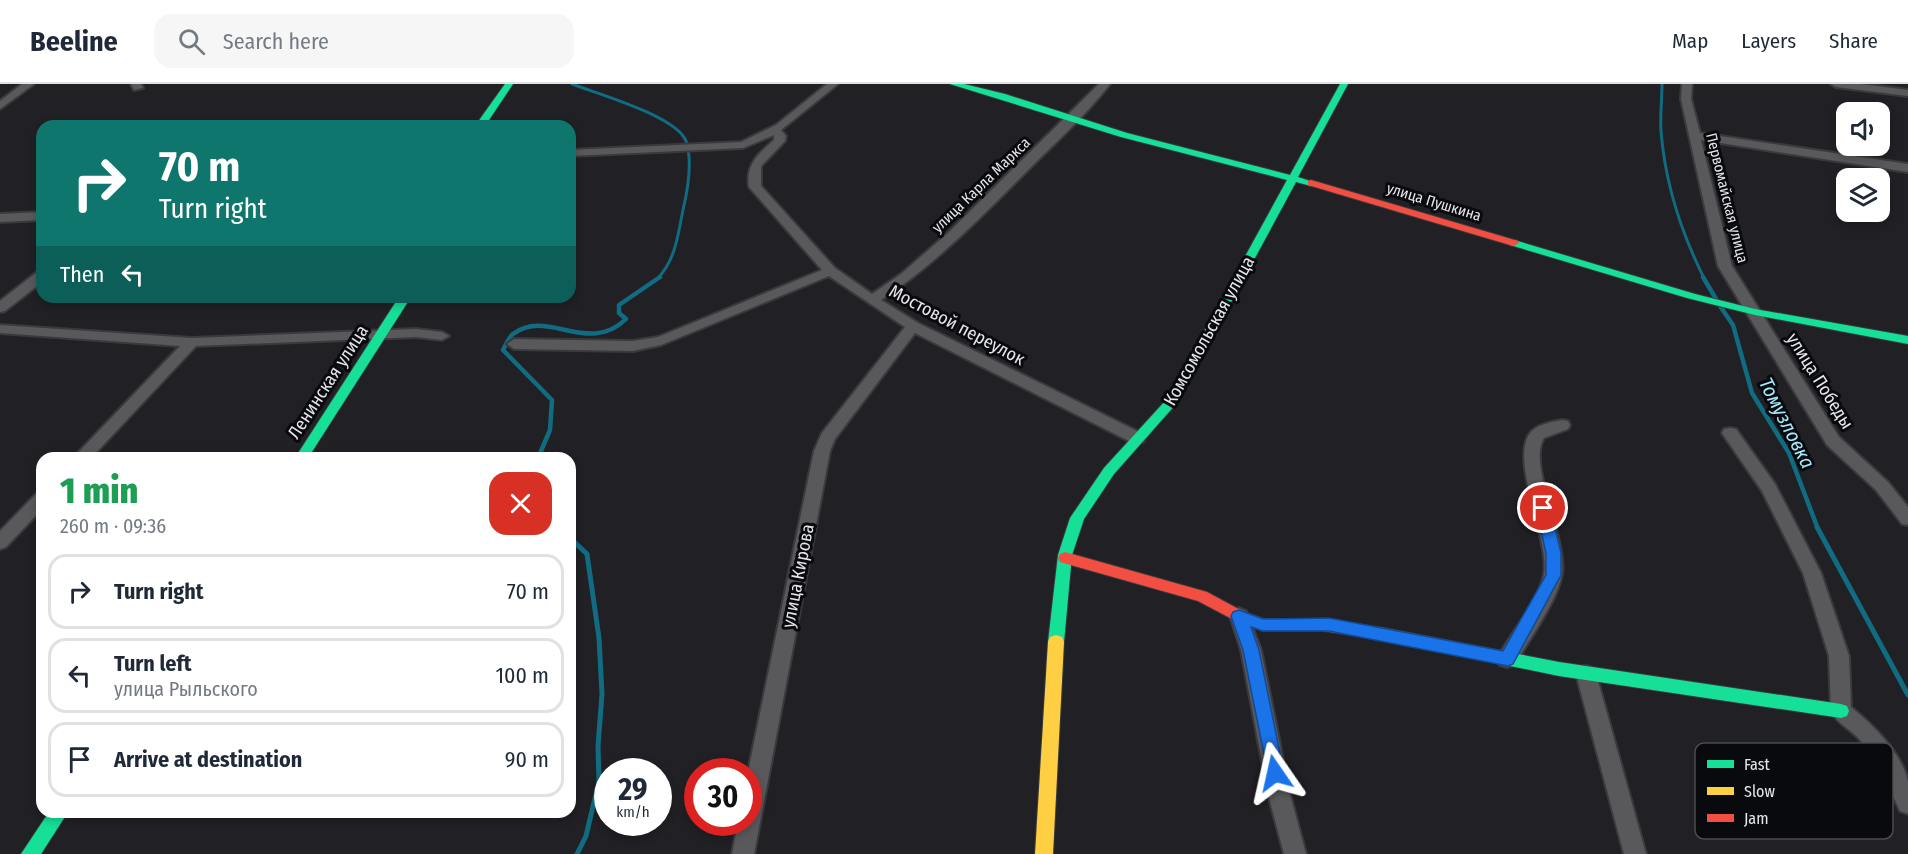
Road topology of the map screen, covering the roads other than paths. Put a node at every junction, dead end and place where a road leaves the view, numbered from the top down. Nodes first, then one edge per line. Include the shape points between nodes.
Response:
1 (29, 84) edge
2 (509, 84) edge
3 (833, 84) edge
4 (954, 84) edge
5 (1105, 84) edge
6 (1344, 84) edge
7 (1687, 84) edge
8 (1836, 84) edge
9 (1908, 93) edge
10 (0, 106) edge
11 (483, 120) edge
12 (1072, 120) junction
13 (776, 131) junction
14 (1694, 136) junction
15 (576, 153) edge
16 (1908, 168) edge
17 (1294, 179) junction
18 (36, 216) edge
19 (0, 218) edge
20 (830, 271) junction
21 (36, 280) edge
22 (872, 300) junction
23 (401, 303) edge
24 (0, 308) edge
25 (1751, 311) junction
26 (913, 326) junction
27 (0, 329) edge
28 (379, 335) junction
29 (442, 336) dead end
30 (1908, 340) edge
31 (192, 342) junction
32 (514, 344) dead end
33 (1562, 425) dead end
34 (1730, 433) dead end
35 (1137, 438) junction
36 (87, 452) edge
37 (305, 452) edge
38 (36, 504) edge
39 (1908, 519) edge
40 (0, 542) edge
41 (1065, 558) junction
42 (1239, 616) junction
43 (1508, 659) junction
44 (1586, 674) junction
45 (1841, 711) junction
46 (1875, 743) edge
47 (1893, 773) edge
48 (1908, 804) edge
49 (55, 818) edge
50 (30, 854) edge
51 (743, 854) edge
52 (1044, 854) edge
53 (1295, 854) edge
54 (1635, 854) edge

1 - 10 street
2 - 11 street
3 - 13 street
4 - 12 street, улица Пушкина
5 - 12 street, улица Карла Маркса
6 - 17 street, Комсомольская улица
7 - 14 street, Первомайская улица
8 - 9 street
12 - 17 street, улица Пушкина
12 - 22 street, улица Карла Маркса via 945,244
13 - 15 street via 743,145
13 - 20 street, Мостовой переулок via 779,141 754,166 755,187
14 - 16 street
14 - 25 street, Первомайская улица via 1725,266
17 - 25 street, улица Пушкина
17 - 35 street, Комсомольская улица via 1172,401
18 - 19 street
20 - 22 street, Мостовой переулок
20 - 32 street via 661,341 633,346
21 - 24 street
22 - 26 street, Мостовой переулок
23 - 28 street, Ленинская улица
25 - 30 street, улица Пушкина
25 - 39 street, улица Победы via 1833,441 1882,486
26 - 35 street, Мостовой переулок
26 - 51 street, улица Кирова via 828,437 822,451
27 - 31 street
28 - 29 street
28 - 31 street
28 - 37 street, Ленинская улица
31 - 36 street
33 - 43 street via 1541,432 1534,440 1533,463 1553,553 1554,575
34 - 45 street via 1769,488 1812,573 1839,656
35 - 41 street, Комсомольская улица via 1108,471 1076,519
38 - 40 street
41 - 42 street via 1202,596
41 - 52 street, Комсомольская улица via 1049,713
42 - 43 street via 1263,625 1351,628
42 - 53 street via 1251,650
43 - 44 street
44 - 45 street
44 - 54 street
45 - 46 street
47 - 48 street
49 - 50 street

